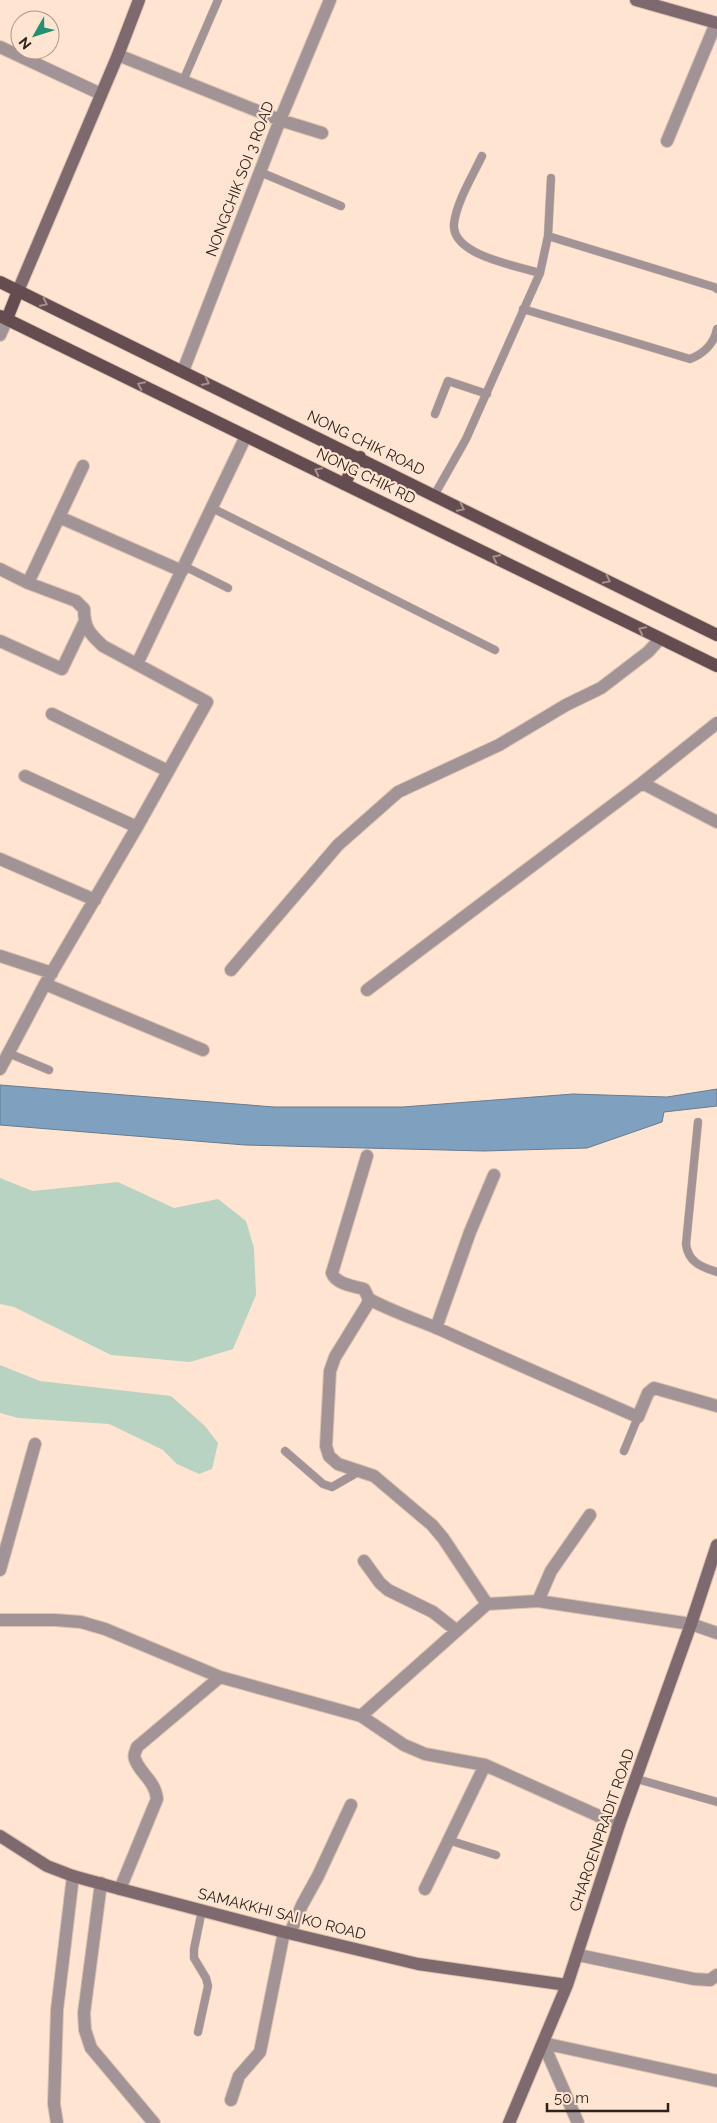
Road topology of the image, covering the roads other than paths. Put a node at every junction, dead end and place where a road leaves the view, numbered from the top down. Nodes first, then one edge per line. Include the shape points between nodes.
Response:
1 (139, 0) edge
2 (218, 0) edge
3 (330, 0) edge
4 (636, 0) edge
5 (716, 23) edge
6 (0, 47) edge
7 (118, 55) junction
8 (183, 81) junction
9 (101, 94) junction
10 (280, 120) junction
11 (322, 133) dead end
12 (667, 142) dead end
13 (482, 156) dead end
14 (260, 172) junction
15 (551, 178) dead end
16 (341, 206) dead end
17 (548, 236) junction
18 (540, 273) junction
19 (0, 282) edge
20 (717, 290) edge
21 (18, 291) junction
22 (523, 309) junction
23 (4, 317) edge
24 (717, 329) edge
25 (0, 335) edge
26 (183, 371) junction
27 (487, 394) junction
28 (435, 414) dead end
29 (246, 436) junction
30 (360, 458) junction
31 (83, 466) dead end
32 (344, 484) junction
33 (435, 494) junction
34 (212, 508) junction
35 (59, 518) junction
36 (0, 569) edge
37 (183, 569) junction
38 (28, 583) junction
39 (228, 588) dead end
40 (84, 623) junction
41 (717, 635) edge
42 (660, 639) junction
43 (0, 640) edge
44 (495, 650) dead end
45 (137, 664) junction
46 (717, 666) edge
47 (52, 714) dead end
48 (717, 723) edge
49 (168, 771) junction
50 (25, 776) dead end
51 (642, 783) junction
52 (717, 822) edge
53 (137, 827) junction
54 (0, 859) edge
55 (94, 900) junction
56 (0, 956) edge
57 (231, 970) dead end
58 (49, 978) junction
59 (367, 990) dead end
60 (203, 1050) dead end
61 (8, 1053) junction
62 (0, 1070) edge
63 (49, 1070) dead end
64 (698, 1122) dead end
65 (367, 1156) dead end
66 (494, 1175) dead end
67 (717, 1272) edge
68 (369, 1299) junction
69 (436, 1328) junction
70 (717, 1406) edge
71 (638, 1417) junction
72 (34, 1444) dead end
73 (285, 1451) dead end
74 (624, 1451) dead end
75 (360, 1471) junction
76 (590, 1515) dead end
77 (717, 1545) edge
78 (364, 1561) dead end
79 (0, 1570) edge
80 (538, 1600) junction
81 (487, 1604) junction
82 (0, 1620) edge
83 (691, 1624) junction
84 (457, 1631) junction
85 (717, 1633) edge
86 (220, 1677) junction
87 (361, 1716) junction
88 (484, 1766) junction
89 (637, 1779) junction
90 (717, 1802) edge
91 (351, 1805) dead end
92 (619, 1825) junction
93 (0, 1836) edge
94 (448, 1840) junction
95 (496, 1855) dead end
96 (73, 1876) junction
97 (101, 1884) junction
98 (120, 1889) junction
99 (425, 1889) dead end
100 (202, 1910) junction
101 (287, 1933) junction
102 (578, 1954) junction
103 (717, 1975) edge
104 (568, 1985) junction
105 (198, 2032) dead end
106 (543, 2043) junction
107 (717, 2081) edge
108 (232, 2100) dead end
109 (58, 2123) edge
110 (154, 2123) edge
111 (509, 2123) edge
112 (578, 2123) edge

1 - 7 street
2 - 8 lane
3 - 10 street, NONGCHIK SOI 3 ROAD
4 - 5 street
5 - 12 street
6 - 9 street
7 - 8 street
7 - 9 street
8 - 10 street
9 - 21 street
10 - 11 street
10 - 14 street, NONGCHIK SOI 3 ROAD
13 - 18 lane via 456,213 453,226 458,239 481,256
14 - 16 lane
14 - 26 street, NONGCHIK SOI 3 ROAD
15 - 17 lane
17 - 18 lane
17 - 20 lane
18 - 22 lane
19 - 21 main road, NONG CHIK ROAD
21 - 23 main road
21 -> 26 main road, NONG CHIK ROAD
22 - 24 lane via 690,359 702,355
22 - 27 lane
23 - 25 street
29 -> 23 main road, NONG CHIK RD
26 -> 30 main road, NONG CHIK ROAD
27 - 28 lane via 448,381
27 - 33 lane
32 -> 29 main road, NONG CHIK RD
29 - 34 street
30 - 32 main road
30 - 33 main road, NONG CHIK ROAD
31 - 35 street
42 -> 32 main road, NONG CHIK RD
33 -> 41 main road, NONG CHIK ROAD
34 - 37 street
34 - 44 lane
35 - 37 street
35 - 38 street
36 - 38 street
37 - 39 lane
37 - 45 street
38 - 40 street via 76,601 84,609
40 - 43 street via 62,669
40 - 45 street via 103,646
42 - 46 main road, NONG CHIK RD
42 - 57 street via 601,688 499,745 398,792 338,845
45 - 49 street via 207,702
47 - 49 street
48 - 51 street
49 - 53 street
50 - 53 street
51 - 52 street
51 - 59 street
53 - 55 street
54 - 55 street
55 - 58 street
56 - 58 street
58 - 60 street
58 - 61 street
61 - 62 street
61 - 63 lane
64 - 67 lane via 687,1254 696,1263
65 - 68 street via 332,1273 338,1281 364,1289
66 - 69 street
68 - 69 street
68 - 75 street via 335,1356 330,1371 326,1446 329,1456 338,1464
69 - 71 street
70 - 71 street via 654,1388 648,1393
71 - 74 lane
72 - 79 street
73 - 75 lane via 323,1484 332,1487
75 - 81 street via 374,1476 432,1525
76 - 80 street via 551,1570
77 - 83 street, CHAROENPRADIT ROAD
78 - 84 street via 388,1590 433,1612
80 - 81 street
80 - 83 street
81 - 84 street
82 - 86 street via 81,1622 104,1628
83 - 85 street
83 - 89 street, CHAROENPRADIT ROAD
84 - 87 street
86 - 87 street
86 - 98 street via 137,1747 135,1759 154,1784 157,1799
87 - 88 street via 404,1745 425,1754
88 - 92 street
88 - 94 street
89 - 90 lane
89 - 92 street, CHAROENPRADIT ROAD
91 - 101 street
92 - 102 street, CHAROENPRADIT ROAD
93 - 96 street, SAMAKKHI SAI KO ROAD via 47,1866
94 - 95 lane
94 - 99 street
96 - 97 street, SAMAKKHI SAI KO ROAD
96 - 109 street via 57,2010 54,2104
97 - 98 street, SAMAKKHI SAI KO ROAD
97 - 110 street via 84,2013 85,2030 91,2048
98 - 100 street, SAMAKKHI SAI KO ROAD
100 - 101 street, SAMAKKHI SAI KO ROAD
100 - 105 lane via 194,1958 208,1986
101 - 104 street, SAMAKKHI SAI KO ROAD via 418,1964
101 - 108 street via 260,2052 239,2076
102 - 103 street via 694,1979 710,1980
102 - 104 street, CHAROENPRADIT ROAD
104 - 106 street, CHAROENPRADIT ROAD
106 - 107 street
106 - 111 street, CHAROENPRADIT ROAD
106 - 112 street

